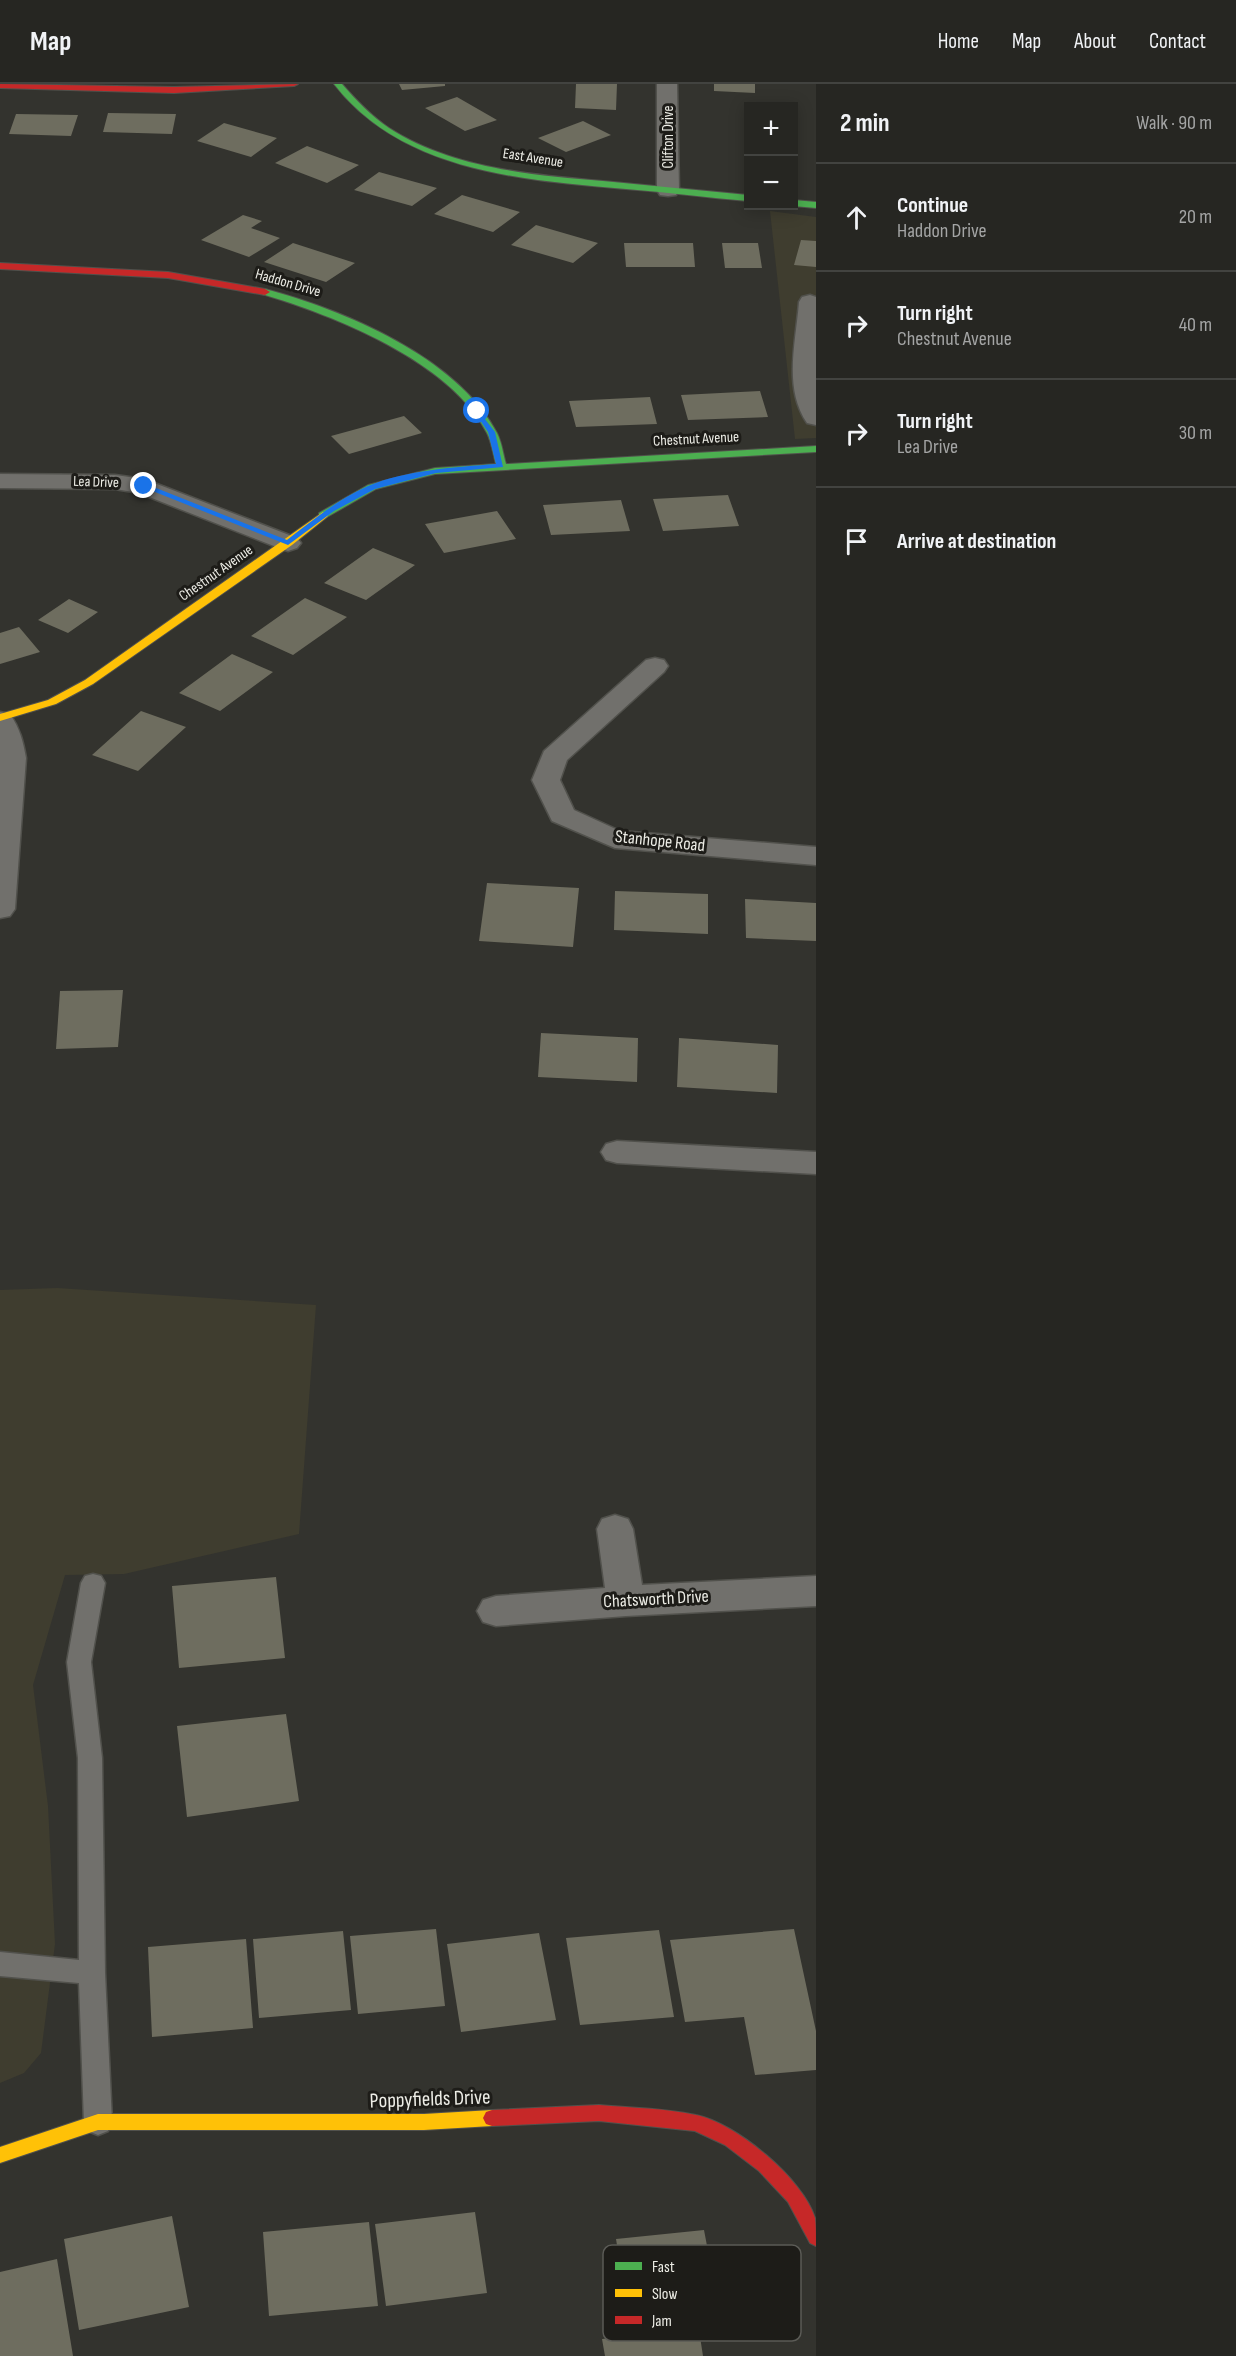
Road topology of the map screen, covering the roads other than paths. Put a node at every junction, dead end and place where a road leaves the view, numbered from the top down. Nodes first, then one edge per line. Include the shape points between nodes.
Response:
1 (294, 84) edge
2 (338, 84) edge
3 (668, 84) edge
4 (0, 86) edge
5 (668, 190) junction
6 (744, 198) edge
7 (798, 203) edge
8 (816, 205) edge
9 (0, 266) edge
10 (810, 302) dead end
11 (816, 418) edge
12 (816, 449) edge
13 (501, 466) junction
14 (0, 482) edge
15 (288, 543) junction
16 (655, 666) dead end
17 (0, 719) edge
18 (816, 856) edge
19 (0, 909) edge
20 (617, 1152) dead end
21 (816, 1163) edge
22 (615, 1529) dead end
23 (93, 1583) dead end
24 (816, 1591) edge
25 (626, 1600) junction
26 (496, 1611) dead end
27 (0, 1964) edge
28 (92, 1973) junction
29 (98, 2122) junction
30 (0, 2155) edge
31 (816, 2237) edge

1 - 4 street via 174,90
2 - 5 street, East Avenue via 365,115 392,134 464,162 560,180
3 - 5 street, Clifton Drive
5 - 6 street, East Avenue
7 - 8 street
9 - 13 street, Haddon Drive via 199,279 285,297 334,314 385,340 442,378 477,411 492,432
10 - 11 street via 804,387
12 - 13 street, Chestnut Avenue
13 - 15 street, Chestnut Avenue via 435,471 372,487 331,509
14 - 15 street, Lea Drive via 115,482 144,486
15 - 17 street, Chestnut Avenue via 89,682 52,702
16 - 18 street, Stanhope Road via 554,757 546,780 562,815 615,840
17 - 19 street via 9,737 12,758
20 - 21 street
22 - 25 street
23 - 28 lane via 79,1662 90,1758
24 - 25 street, Chatsworth Drive
25 - 26 street, Chatsworth Drive
27 - 28 lane
28 - 29 lane
29 - 30 street, Poppyfields Drive
29 - 31 street, Poppyfields Drive via 424,2122 599,2114 697,2123 731,2139 765,2165 794,2196

